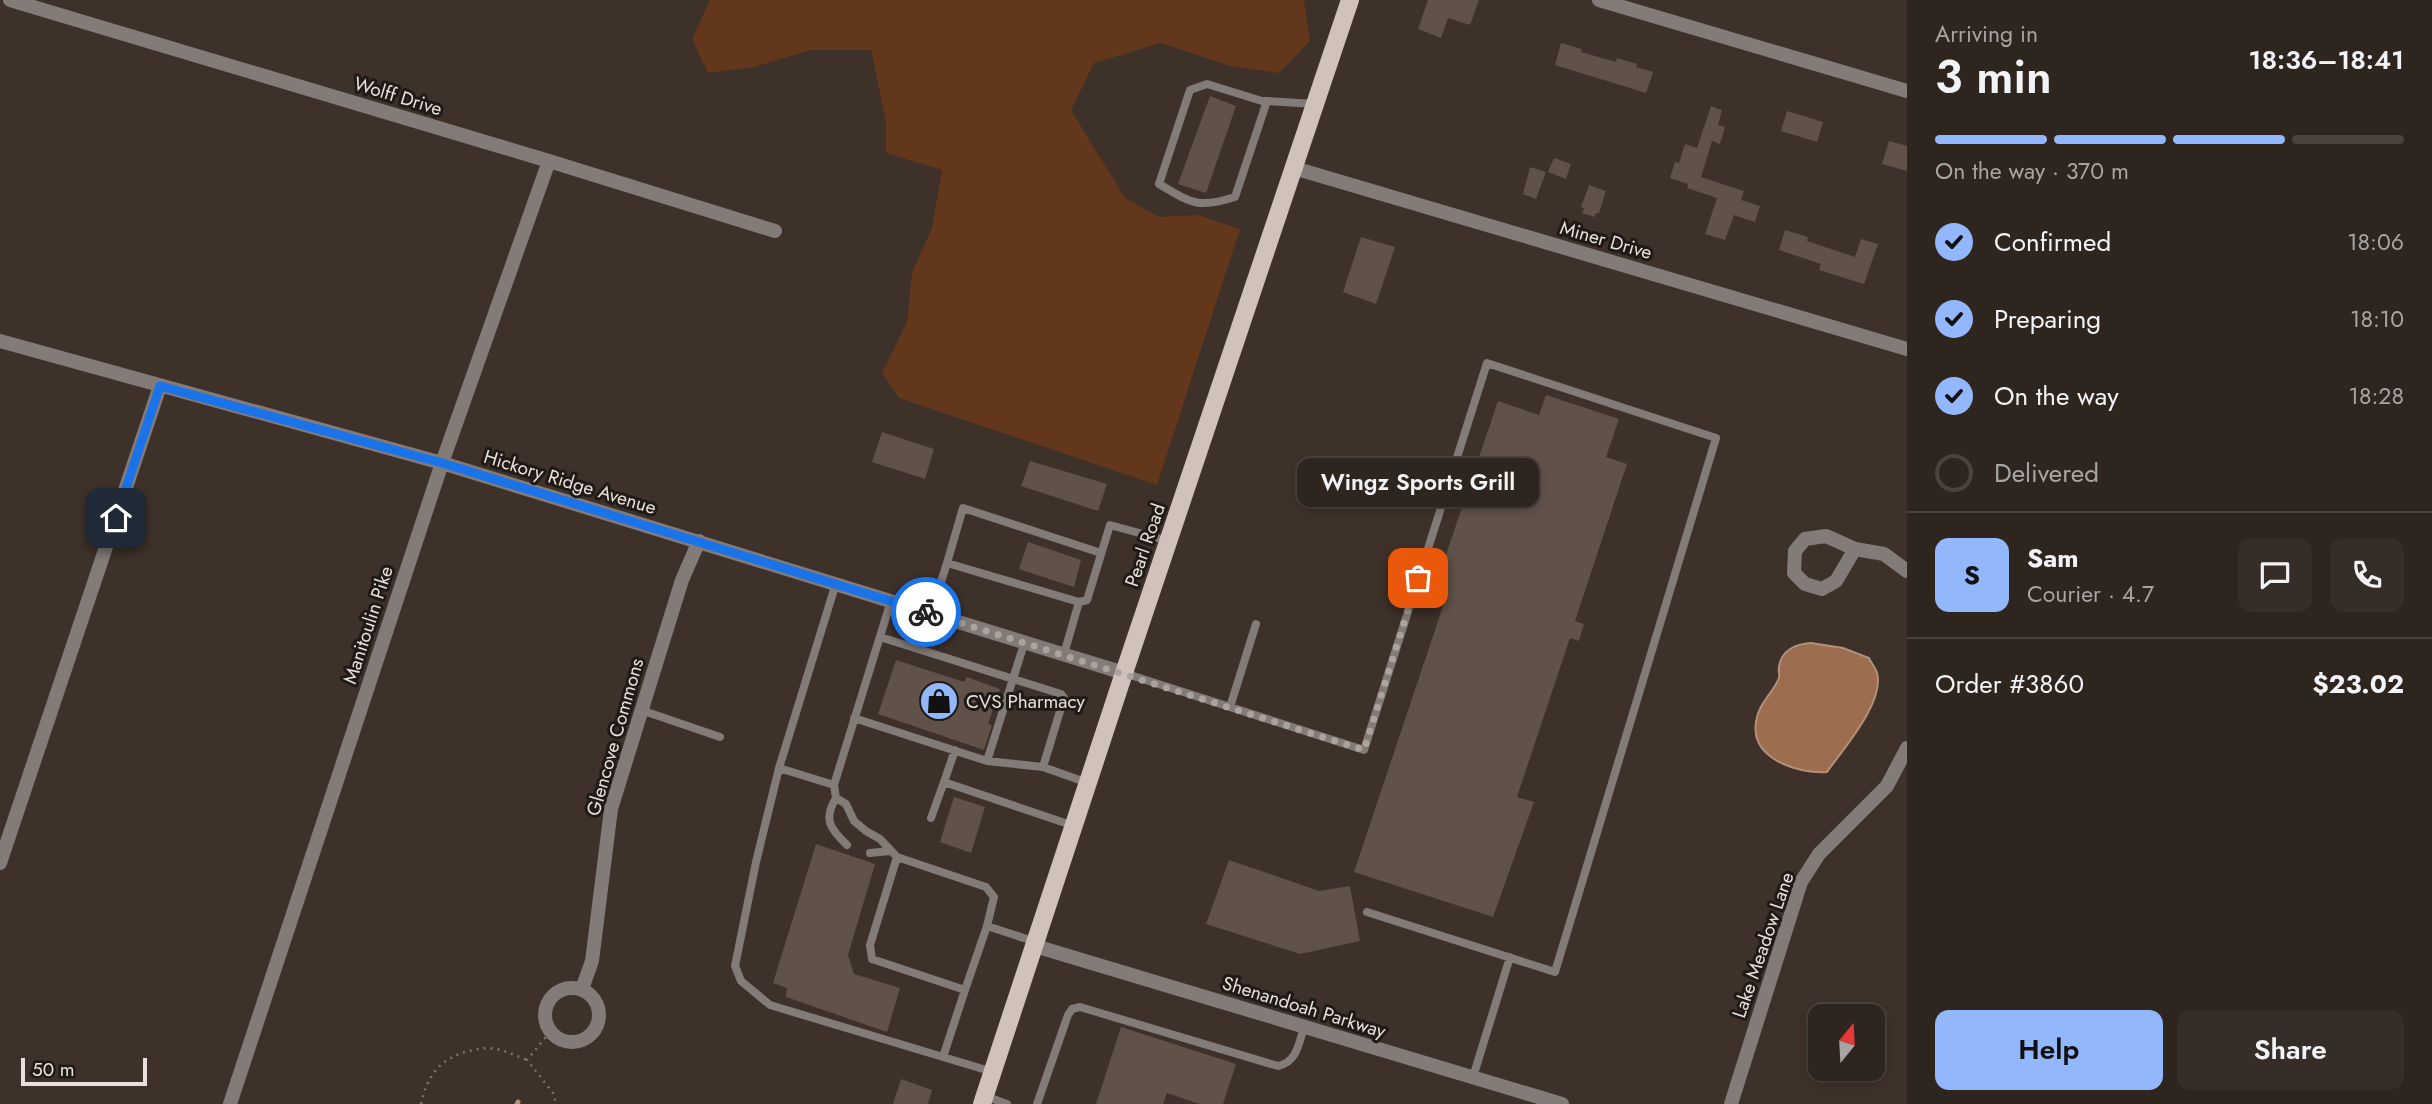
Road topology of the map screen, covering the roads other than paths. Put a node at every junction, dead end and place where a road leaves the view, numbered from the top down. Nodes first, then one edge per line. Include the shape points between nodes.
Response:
1 (10, 0) edge
2 (1350, 0) edge
3 (1599, 0) edge
4 (1907, 91) edge
5 (1268, 101) junction
6 (1315, 104) junction
7 (549, 161) junction
8 (1294, 168) junction
9 (775, 232) dead end
10 (0, 341) edge
11 (1907, 349) edge
12 (160, 386) junction
13 (442, 463) junction
14 (699, 541) junction
15 (1168, 541) junction
16 (1855, 549) junction
17 (1101, 553) junction
18 (947, 563) junction
19 (1907, 571) edge
20 (836, 583) junction
21 (891, 601) junction
22 (1079, 602) junction
23 (931, 613) junction
24 (1256, 624) dead end
25 (880, 637) junction
26 (1025, 641) junction
27 (1064, 654) junction
28 (1124, 673) junction
29 (1013, 679) junction
30 (1230, 706) junction
31 (641, 710) junction
32 (854, 718) junction
33 (720, 737) dead end
34 (1907, 748) edge
35 (955, 750) junction
36 (987, 761) junction
37 (1042, 767) junction
38 (779, 768) junction
39 (944, 782) junction
40 (1088, 783) junction
41 (834, 785) junction
42 (836, 798) junction
43 (931, 818) dead end
44 (1074, 826) junction
45 (847, 845) dead end
46 (870, 853) dead end
47 (894, 854) junction
48 (0, 863) edge
49 (1367, 912) dead end
50 (987, 926) junction
51 (1035, 944) junction
52 (1510, 957) junction
53 (582, 989) junction
54 (965, 990) junction
55 (1304, 1027) junction
56 (943, 1057) junction
57 (993, 1072) junction
58 (1473, 1077) junction
59 (984, 1100) edge
60 (230, 1104) edge
61 (1007, 1104) edge
62 (1037, 1104) edge
63 (1562, 1104) edge
64 (1731, 1104) edge

1 - 7 street, Wolff Drive
2 - 6 main road, Pearl Road
3 - 4 street
5 - 5 lane via 1207,84 1190,90 1159,184 1185,200 1210,205 1235,197
5 - 6 lane
6 - 8 main road, Pearl Road
7 - 9 street, Wolff Drive
7 - 13 street, Manitoulin Pike
8 - 11 street, Miner Drive
8 - 15 main road, Pearl Road
10 - 12 street, Hickory Ridge Avenue
12 - 13 street, Hickory Ridge Avenue
12 - 48 street
13 - 14 street, Hickory Ridge Avenue
13 - 60 street, Manitoulin Pike
14 - 20 street, Hickory Ridge Avenue
14 - 31 street, Glencove Commons
15 - 17 lane via 1110,526
15 - 28 main road, Pearl Road
16 - 16 street via 1826,536 1805,540 1795,551 1794,573 1805,584 1822,589 1836,581
16 - 19 street via 1884,554
17 - 18 lane via 963,508
17 - 22 lane via 1087,600
18 - 22 lane
18 - 23 lane
20 - 21 street, Hickory Ridge Avenue
20 - 38 lane
21 - 23 street, Hickory Ridge Avenue
21 - 25 lane
22 - 27 lane
23 - 26 street, Hickory Ridge Avenue
24 - 30 lane
25 - 29 lane
25 - 32 lane
26 - 27 street, Hickory Ridge Avenue
26 - 29 lane
27 - 28 street, Hickory Ridge Avenue
28 - 30 lane
28 - 40 main road, Pearl Road
29 - 36 lane
29 - 37 lane via 1064,698
30 - 52 lane via 1364,750 1488,363 1716,438 1555,972
31 - 33 lane
31 - 53 street, Glencove Commons via 611,809 592,961
32 - 35 lane
32 - 41 lane
34 - 64 street, Lake Meadow Lane via 1887,786 1819,854 1801,882
35 - 36 lane
35 - 39 lane
36 - 37 lane
37 - 40 lane
38 - 41 lane
38 - 56 lane via 735,966 741,981 770,1005
39 - 43 lane
39 - 44 lane
40 - 44 main road, Pearl Road
41 - 42 lane
42 - 45 lane via 828,810 830,824
42 - 47 lane via 846,804 854,821
44 - 51 main road, Pearl Road
46 - 47 lane
47 - 50 lane via 986,887 994,897
47 - 54 lane via 870,945 872,959
49 - 52 lane
50 - 51 lane
50 - 54 lane
51 - 55 street, Shenandoah Parkway
51 - 57 main road, Pearl Road
52 - 58 lane
53 - 53 street via 598,1007 593,1032 578,1041 559,1039 544,1017 549,999 564,988
54 - 56 lane
55 - 58 street, Shenandoah Parkway
55 - 62 lane via 1295,1056 1278,1066 1080,1007 1072,1009
56 - 57 lane
57 - 59 main road, Pearl Road
58 - 63 street, Shenandoah Parkway
59 - 61 lane

